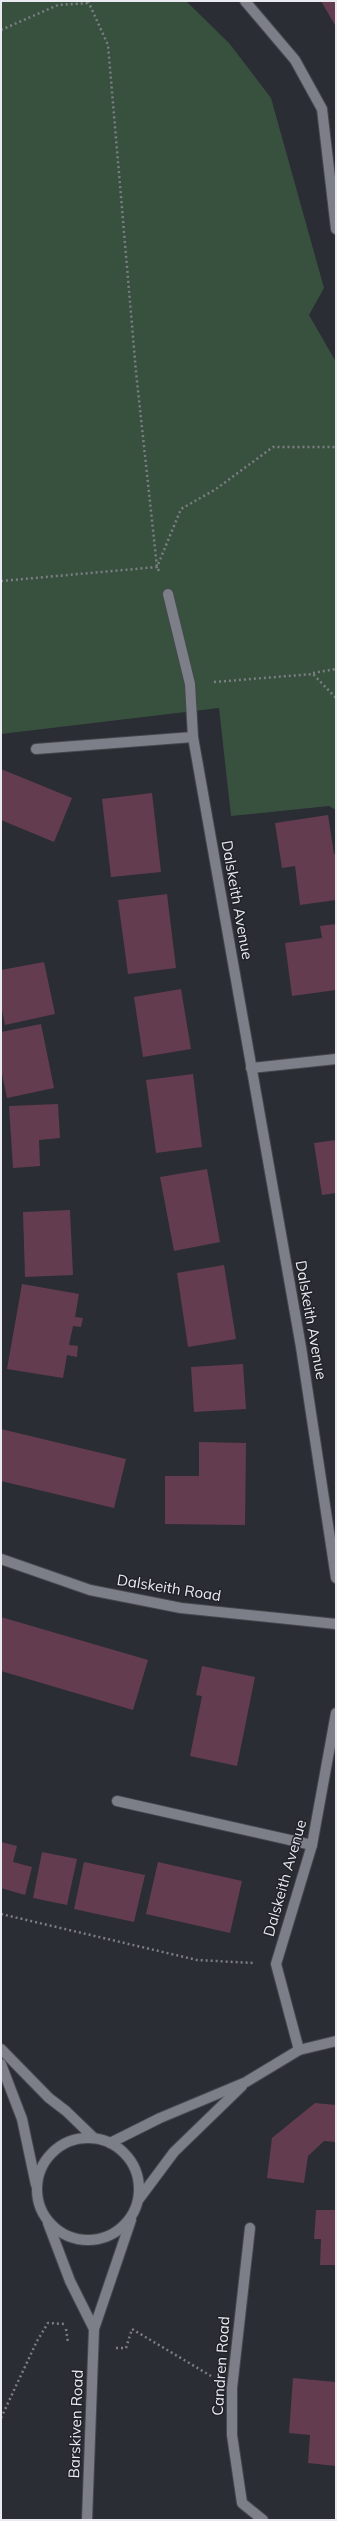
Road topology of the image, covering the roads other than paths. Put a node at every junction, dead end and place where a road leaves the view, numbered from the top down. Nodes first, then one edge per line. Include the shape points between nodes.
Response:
1 (245, 1) edge
2 (333, 165) edge
3 (336, 229) edge
4 (168, 594) road end
5 (193, 737) junction
6 (36, 749) dead end
7 (336, 1059) edge
8 (251, 1068) junction
9 (1, 1559) edge
10 (336, 1578) edge
11 (336, 1624) edge
12 (336, 1713) edge
13 (117, 1801) dead end
14 (312, 1845) junction
15 (336, 2041) edge
16 (1, 2048) edge
17 (299, 2050) junction
18 (1, 2064) edge
19 (246, 2082) junction
20 (94, 2138) junction
21 (110, 2143) junction
22 (37, 2192) junction
23 (139, 2200) junction
24 (132, 2215) junction
25 (47, 2221) junction
26 (250, 2228) dead end
27 (94, 2329) junction
28 (87, 2520) edge
29 (263, 2520) edge

1 - 2 street via 296,60 322,108
2 - 3 street
4 - 5 street, Dalskeith Avenue via 190,684
5 - 6 street
5 - 8 street, Dalskeith Avenue
7 - 8 street
8 - 10 street, Dalskeith Avenue via 301,1347
9 - 11 street, Dalskeith Road via 90,1590 181,1608
12 - 14 street, Dalskeith Avenue
13 - 14 street
14 - 17 street, Dalskeith Avenue via 276,1964
15 - 17 street
16 - 20 street via 49,2098
17 - 19 street
18 - 22 street via 22,2119
19 - 21 street via 160,2118
19 - 23 street via 174,2152
20 - 21 street
20 - 22 street via 77,2139 61,2145 48,2157 40,2172
21 - 23 street via 124,2153 135,2167 139,2183
22 - 25 street via 39,2205
23 - 24 street
24 - 25 street via 122,2228 108,2237 91,2241 70,2237 59,2232
24 - 27 street, Barskiven Road
25 - 27 street, Barskiven Road via 70,2281
26 - 29 street, Candren Road via 232,2388 232,2435 242,2503
27 - 28 street, Barskiven Road

